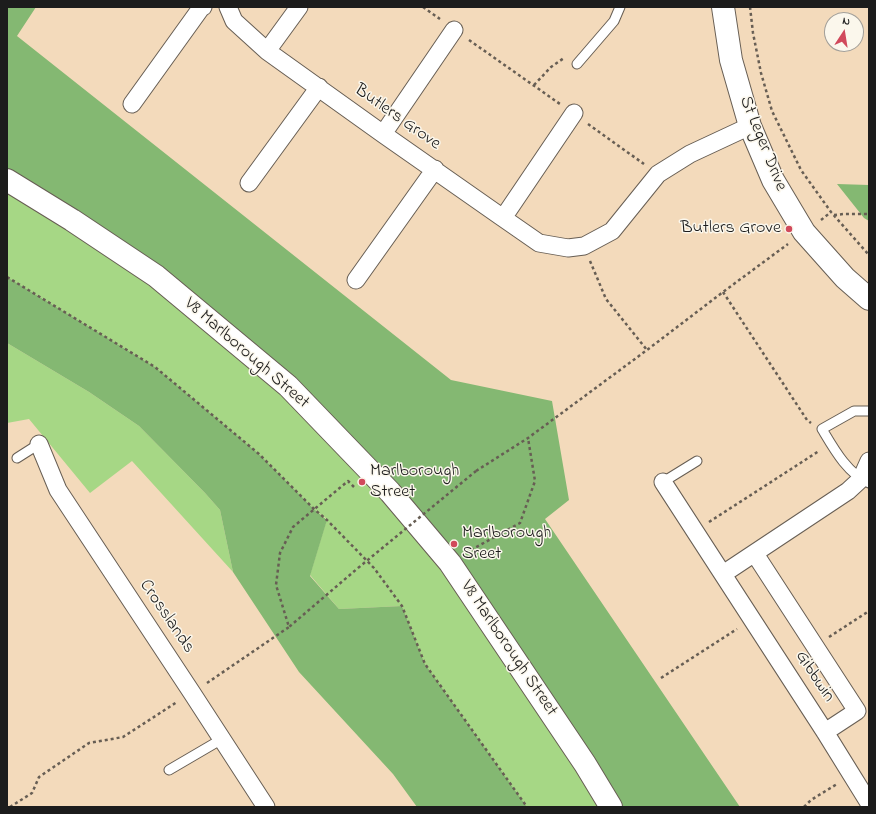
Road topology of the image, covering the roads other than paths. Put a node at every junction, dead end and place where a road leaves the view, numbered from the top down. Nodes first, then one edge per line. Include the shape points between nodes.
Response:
1 (204, 7) edge
2 (228, 7) edge
3 (299, 7) edge
4 (620, 7) edge
5 (723, 7) edge
6 (454, 30) road end
7 (267, 51) junction
8 (577, 64) dead end
9 (319, 87) junction
10 (132, 104) dead end
11 (574, 113) road end
12 (750, 126) junction
13 (383, 134) junction
14 (435, 170) junction
15 (7, 180) edge
16 (249, 184) dead end
17 (503, 218) junction
18 (356, 280) dead end
19 (869, 299) edge
20 (869, 411) edge
21 (39, 444) joint
22 (17, 458) dead end
23 (697, 461) dead end
24 (869, 461) edge
25 (865, 481) edge
26 (663, 482) joint
27 (755, 554) junction
28 (723, 574) junction
29 (825, 732) junction
30 (222, 739) junction
31 (169, 770) dead end
32 (869, 803) edge
33 (266, 807) edge
34 (611, 807) edge

1 - 10 street
2 - 7 street, Butlers Grove via 234,21
3 - 7 street
4 - 8 lane via 614,21
5 - 12 street, St Leger Drive via 731,60
6 - 13 street
7 - 9 street, Butlers Grove
9 - 13 street, Butlers Grove
9 - 16 street
11 - 17 street
12 - 17 street, Butlers Grove via 690,154 658,174 612,231 584,246 568,248 539,243
12 - 19 street, St Leger Drive via 773,180 804,232 845,278
13 - 14 street, Butlers Grove
14 - 17 street, Butlers Grove
14 - 18 street
15 - 34 street, V8 Marlborough Street via 162,281 288,386 390,492 450,563
20 - 25 lane via 854,411 822,429 840,458
21 - 22 lane
21 - 30 street, Crosslands via 58,490
23 - 26 lane
24 - 25 street
25 - 27 street
26 - 28 street, Gibbwin
27 - 28 street
27 - 29 street via 857,711
28 - 29 street, Gibbwin
29 - 32 street, Gibbwin
30 - 31 lane
30 - 33 street, Crosslands

